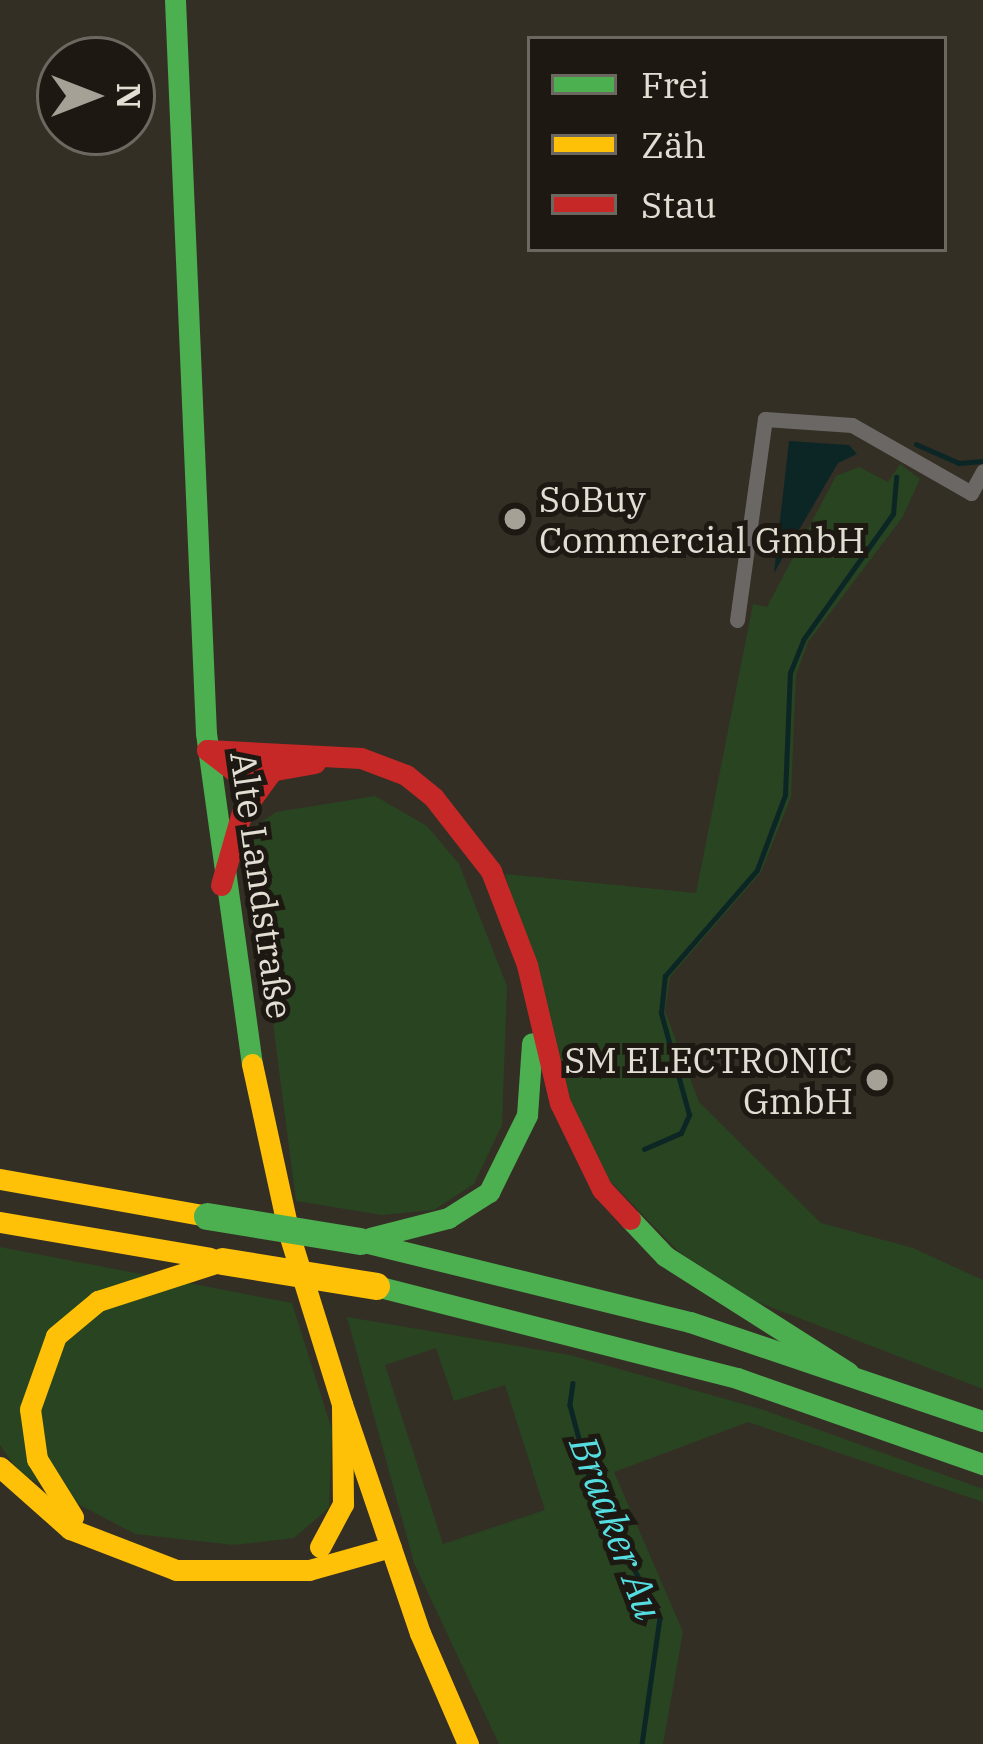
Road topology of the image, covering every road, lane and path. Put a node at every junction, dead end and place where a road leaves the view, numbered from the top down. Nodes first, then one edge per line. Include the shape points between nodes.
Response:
1 (175, 0) edge
2 (983, 471) edge
3 (737, 620) dead end
4 (207, 750) junction
5 (338, 757) junction
6 (269, 775) junction
7 (221, 885) junction
8 (527, 965) junction
9 (0, 1179) edge
10 (0, 1222) edge
11 (360, 1241) junction
12 (222, 1261) junction
13 (848, 1372) junction
14 (342, 1405) junction
15 (983, 1420) edge
16 (983, 1464) edge
17 (0, 1467) edge
18 (98, 1543) junction
19 (320, 1547) junction
20 (392, 1547) junction
21 (272, 1570) junction
22 (468, 1744) edge

1 - 4 main road, Alte Landstraße
2 - 3 street via 970,493 852,425 765,418
4 - 5 main road
4 - 6 main road via 231,772
4 - 7 main road, Alte Landstraße
5 - 6 main road
5 - 8 main road via 384,764 434,798 491,872
6 - 7 main road via 242,812
7 - 14 main road, Alte Landstraße via 271,1160
8 - 11 main road via 533,1065 527,1115 506,1170 489,1192 448,1218
8 - 13 main road via 560,1103 602,1189 665,1256
9 - 11 main road, bridge
10 - 12 main road
11 - 13 main road via 564,1288
12 - 16 main road, bridge via 376,1286 737,1378
12 - 18 main road via 98,1301 56,1336 37,1375 30,1409 38,1459 62,1505
13 - 15 main road
14 - 19 main road via 343,1504
14 - 20 main road, Alte Landstraße
17 - 18 main road via 52,1516
18 - 21 main road via 176,1570
19 - 20 main road via 365,1538
19 - 21 main road
20 - 21 main road via 344,1564
20 - 22 main road, Alte Landstraße

